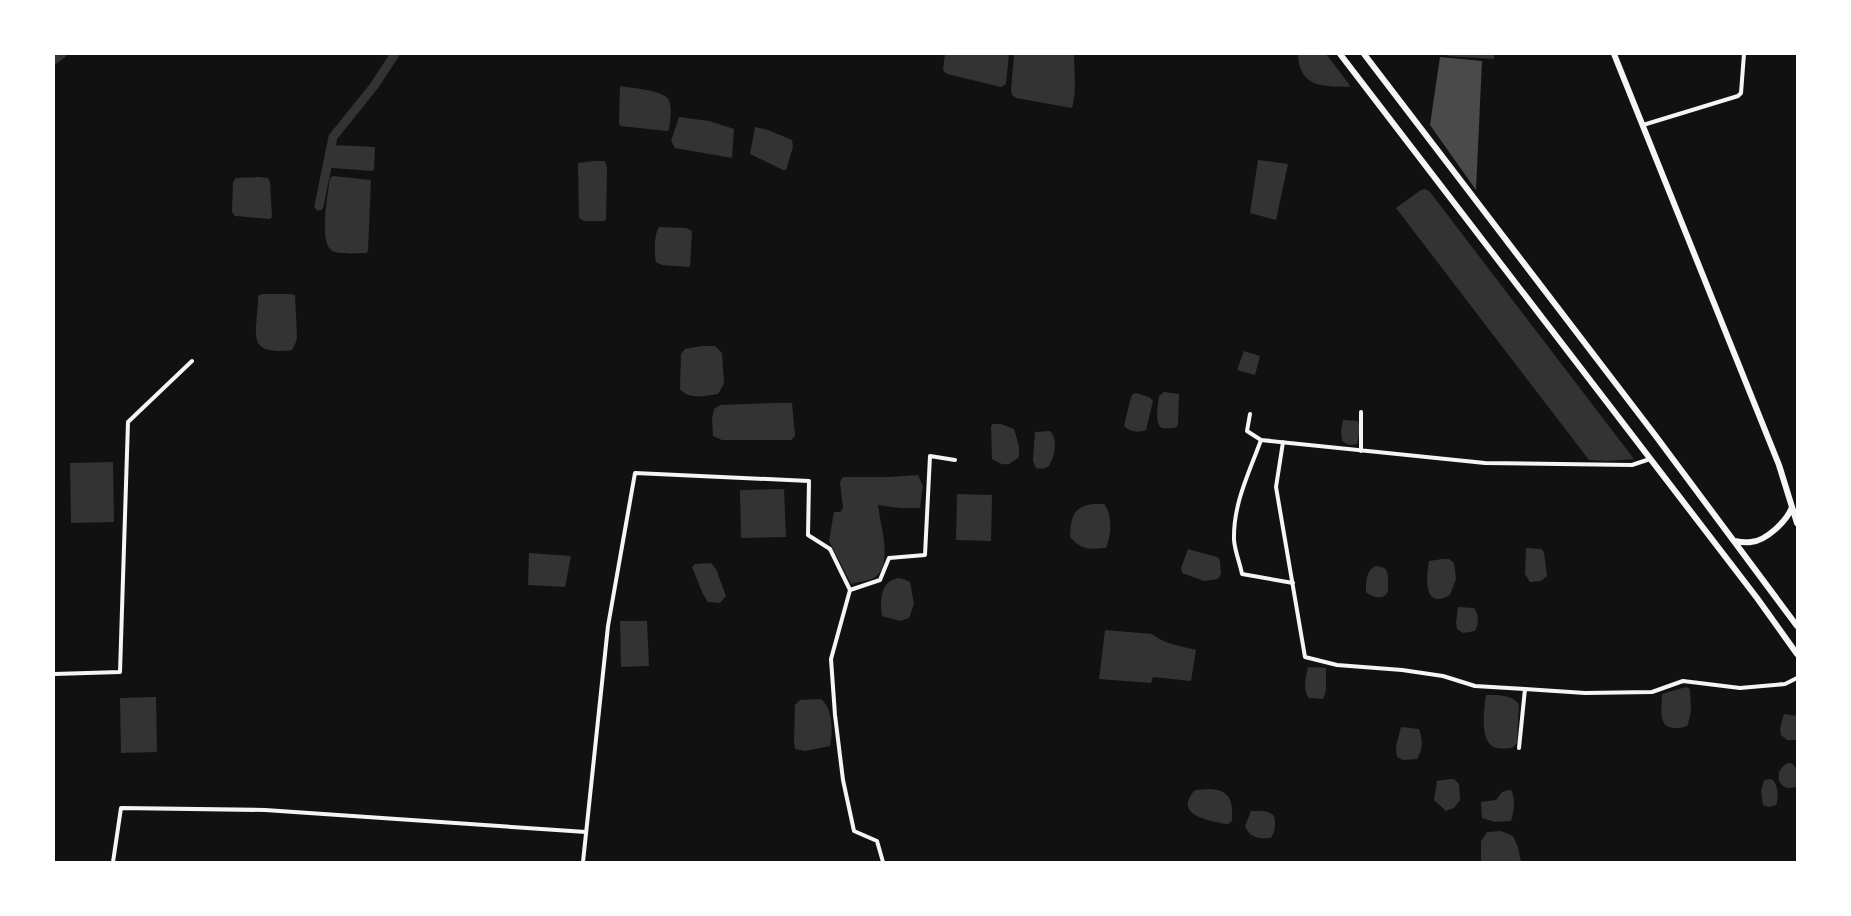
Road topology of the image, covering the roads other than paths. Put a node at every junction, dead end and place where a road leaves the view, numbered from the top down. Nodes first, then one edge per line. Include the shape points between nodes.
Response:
1 (1340, 54) edge
2 (1364, 54) edge
3 (1614, 54) edge
4 (1744, 54) edge
5 (1643, 125) junction
6 (192, 361) dead end
7 (1361, 412) dead end
8 (1250, 414) dead end
9 (1261, 440) junction
10 (1283, 442) junction
11 (1361, 451) junction
12 (1650, 459) junction
13 (954, 460) dead end
14 (1792, 507) junction
15 (1797, 523) edge
16 (1734, 541) junction
17 (1293, 584) junction
18 (850, 590) junction
19 (1797, 626) edge
20 (1797, 654) edge
21 (54, 674) edge
22 (1797, 678) edge
23 (1525, 689) junction
24 (1519, 748) dead end
25 (586, 832) junction
26 (113, 862) edge
27 (583, 862) edge
28 (883, 862) edge

1 - 12 highway
2 - 16 highway
3 - 5 highway
4 - 5 street via 1741,93 1738,96
5 - 14 highway via 1779,465
6 - 21 street via 128,422 120,672
7 - 11 street
8 - 9 street via 1247,431
9 - 10 street
9 - 17 street via 1245,478 1236,514 1236,551 1242,574
10 - 11 street
10 - 17 street via 1276,487
11 - 12 street via 1485,463 1632,465
12 - 20 highway
13 - 18 street via 930,456 925,555 889,558 880,580
14 - 15 highway
14 - 16 highway via 1786,520 1761,540
16 - 19 highway
17 - 23 street via 1305,657 1337,665 1443,676 1475,686
18 - 25 street via 830,549 808,535 809,481 635,473 608,626
18 - 28 street via 831,658 835,715 854,831 877,841
22 - 23 street via 1785,684 1740,688 1683,681 1652,692 1585,693
23 - 24 street
25 - 26 street via 265,810 121,808
25 - 27 street

